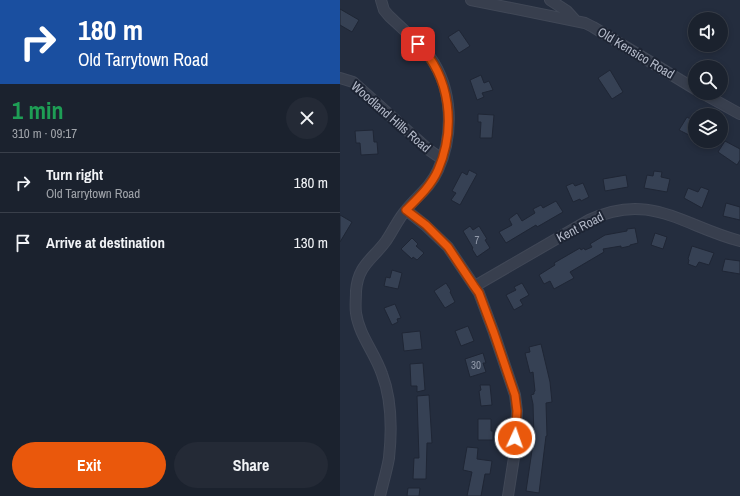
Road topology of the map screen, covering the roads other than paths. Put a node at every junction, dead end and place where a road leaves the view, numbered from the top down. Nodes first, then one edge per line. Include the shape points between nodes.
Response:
1 (381, 0) edge
2 (471, 0) edge
3 (550, 0) edge
4 (576, 21) junction
5 (340, 78) edge
6 (688, 85) edge
7 (715, 100) edge
8 (740, 114) edge
9 (442, 159) junction
10 (406, 210) junction
11 (740, 241) edge
12 (474, 286) junction
13 (380, 496) edge
14 (508, 496) edge

1 - 9 street via 389,16 430,58 442,82 448,114 447,143
2 - 4 street, Old Kensico Road
3 - 4 street, Old Kensico Road via 567,11
4 - 6 street, Old Kensico Road via 593,26
5 - 9 street, Woodland Hills Road via 353,82
7 - 8 street
9 - 10 street via 431,182
10 - 12 street via 448,247
10 - 13 street via 386,241 366,263 359,276 356,290 359,326 382,373 389,396 389,459
11 - 12 street, Kent Road via 652,210 618,209 600,214
12 - 14 street via 479,293 515,395 517,411

